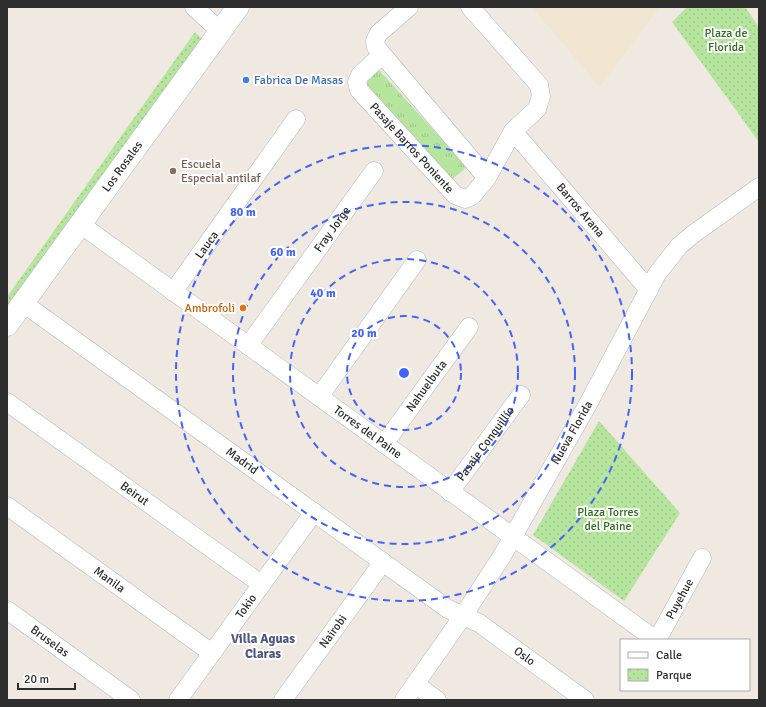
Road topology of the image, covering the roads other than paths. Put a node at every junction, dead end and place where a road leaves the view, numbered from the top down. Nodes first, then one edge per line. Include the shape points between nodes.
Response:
1 (194, 7) edge
2 (238, 7) edge
3 (409, 7) edge
4 (470, 7) edge
5 (220, 32) junction
6 (382, 55) junction
7 (296, 119) dead end
8 (513, 131) junction
9 (374, 171) dead end
10 (487, 178) junction
11 (759, 187) edge
12 (80, 224) junction
13 (417, 260) dead end
14 (648, 290) junction
15 (173, 292) junction
16 (23, 303) junction
17 (7, 325) edge
18 (469, 327) dead end
19 (248, 346) junction
20 (521, 395) dead end
21 (319, 397) junction
22 (7, 402) edge
23 (384, 444) junction
24 (450, 492) junction
25 (7, 506) edge
26 (314, 512) junction
27 (513, 537) junction
28 (702, 558) dead end
29 (383, 562) junction
30 (261, 584) junction
31 (7, 610) edge
32 (463, 616) junction
33 (655, 639) edge
34 (657, 639) edge
35 (212, 653) junction
36 (415, 684) junction
37 (131, 700) edge
38 (178, 700) edge
39 (283, 700) edge
40 (404, 700) edge
41 (437, 700) edge
42 (585, 700) edge

1 - 5 street
2 - 5 street, Los Rosales
3 - 6 street via 379,33 375,41
4 - 8 street, Pasaje Barros Poniente via 538,85 541,96 537,108
5 - 12 street, Los Rosales
6 - 10 street
6 - 10 street, Pasaje Barros Poniente via 360,75 357,82 359,90 455,195 465,199 472,196
7 - 15 street, Lauca
8 - 10 street, Pasaje Barros Poniente
8 - 14 street, Barros Arana
9 - 19 street, Fray Jorge
11 - 14 street, Nueva Florida via 679,246
12 - 15 street, Torres del Paine
12 - 16 street, Los Rosales
13 - 21 street
14 - 27 street, Nueva Florida
15 - 19 street, Torres del Paine
16 - 17 street, Los Rosales
16 - 26 street, Madrid
18 - 23 street, Nahuelbuta
19 - 21 street, Torres del Paine
20 - 24 street, Pasaje Conguillío
21 - 23 street, Torres del Paine
22 - 30 street, Beirut
23 - 24 street, Torres del Paine
24 - 27 street, Torres del Paine
25 - 35 street, Manila
26 - 29 street, Madrid
26 - 30 street, Tokio
27 - 32 street, Nueva Florida
27 - 33 street, Torres del Paine
28 - 34 street, Puyehue
29 - 32 street, Madrid via 448,609
29 - 39 street, Nairobi
30 - 35 street, Tokio
31 - 37 street, Bruselas
32 - 36 street, Nueva Florida
32 - 42 street, Oslo via 479,623
35 - 38 street, Tokio
36 - 40 street, Nueva Florida
36 - 41 street

